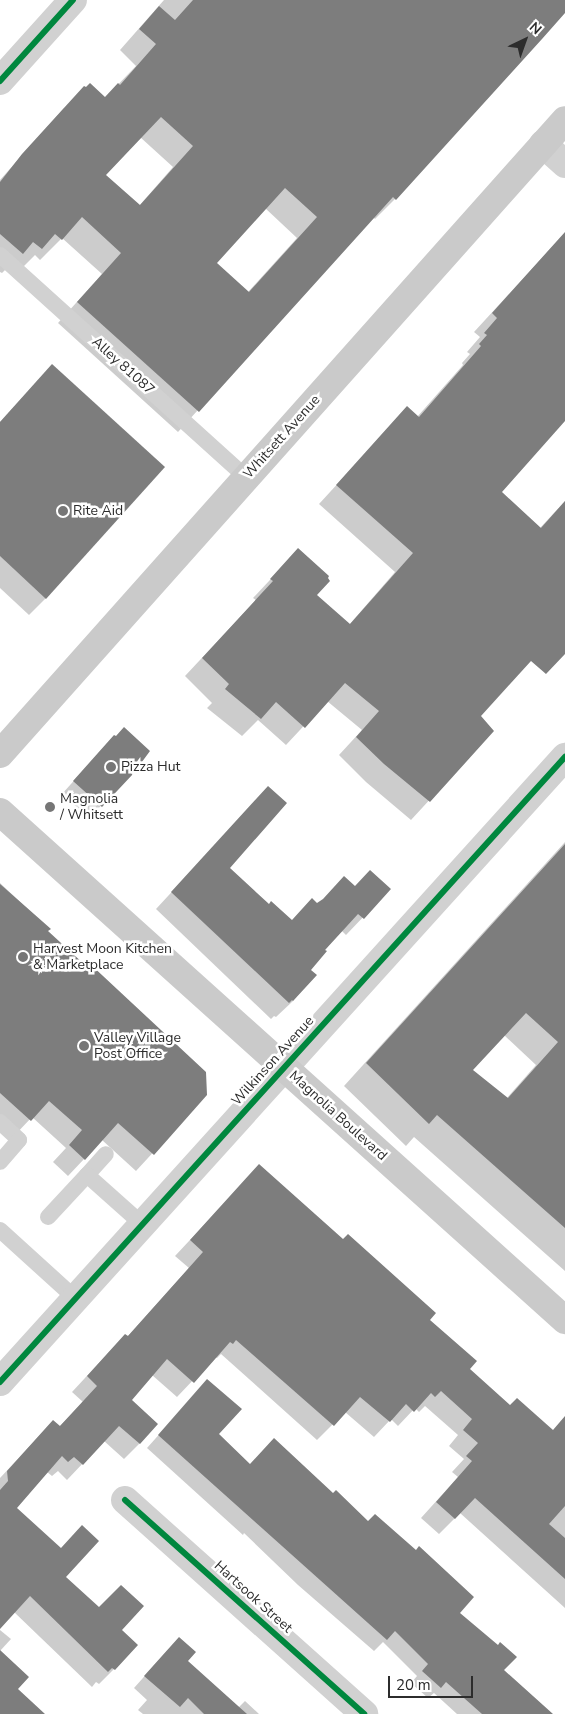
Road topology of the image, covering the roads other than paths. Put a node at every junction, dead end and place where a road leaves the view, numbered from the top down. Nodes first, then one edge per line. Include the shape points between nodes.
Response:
1 (73, 0) edge
2 (0, 81) edge
3 (565, 120) edge
4 (543, 144) junction
5 (565, 164) edge
6 (0, 255) edge
7 (246, 478) junction
8 (0, 754) edge
9 (565, 757) edge
10 (0, 812) edge
11 (284, 1068) junction
12 (0, 1122) edge
13 (106, 1154) dead end
14 (0, 1162) edge
15 (87, 1174) junction
16 (48, 1217) dead end
17 (142, 1224) junction
18 (0, 1230) edge
19 (76, 1298) junction
20 (565, 1320) edge
21 (0, 1382) edge
22 (125, 1500) dead end
23 (364, 1714) edge

1 - 2 street
3 - 4 main road, Whitsett Avenue
4 - 5 street
4 - 7 main road, Whitsett Avenue
6 - 7 lane, Alley 81087
7 - 8 main road, Whitsett Avenue
9 - 11 street, Wilkinson Avenue
10 - 11 main road, Magnolia Boulevard
11 - 17 street, Wilkinson Avenue
11 - 20 main road, Magnolia Boulevard
12 - 14 lane via 19,1140
13 - 15 lane
15 - 16 lane
15 - 17 lane
17 - 19 street, Wilkinson Avenue
18 - 19 lane
19 - 21 street, Wilkinson Avenue
22 - 23 street, Hartsook Street

